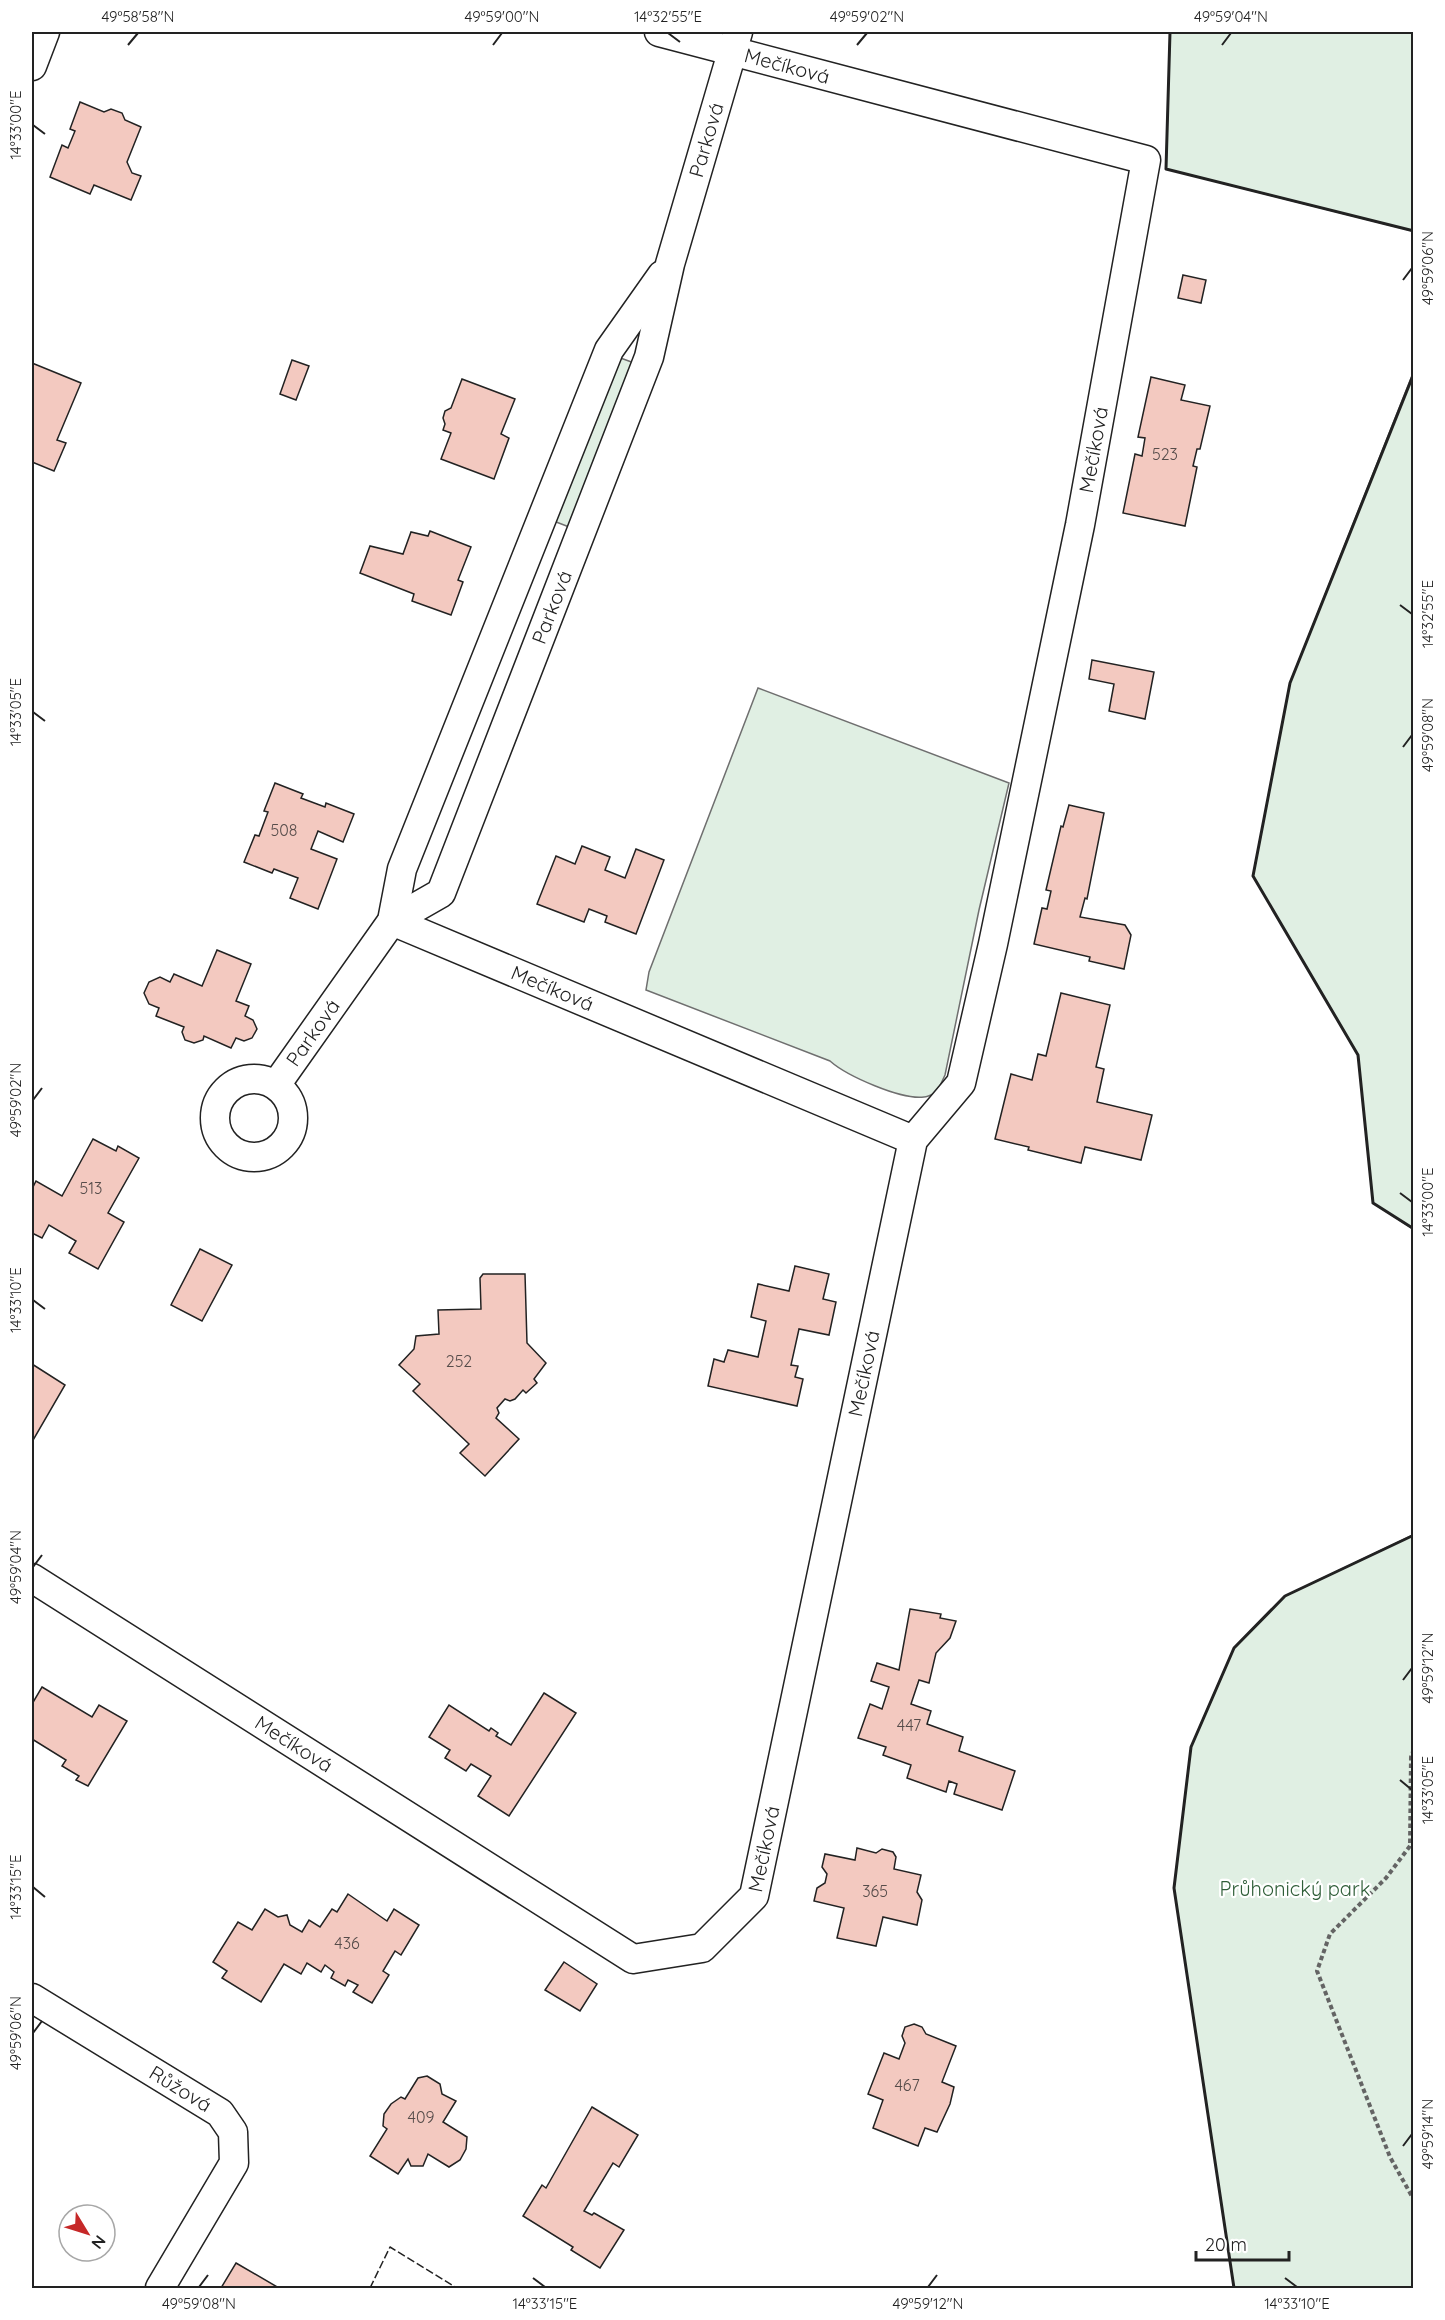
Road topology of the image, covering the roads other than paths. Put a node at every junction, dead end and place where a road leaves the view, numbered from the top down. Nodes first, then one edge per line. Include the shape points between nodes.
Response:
1 (45, 32) edge
2 (659, 32) edge
3 (736, 42) edge
4 (32, 66) edge
5 (670, 264) junction
6 (392, 921) junction
7 (276, 1085) dead end
8 (913, 1140) junction
9 (32, 1578) edge
10 (32, 1998) edge
11 (160, 2289) edge

1 - 4 street
2 - 3 street
3 - 5 street, Parková
3 - 8 street, Mečíková via 1146,160 1080,525 961,1083
5 - 6 street, Parková via 609,350 402,869
5 - 6 street, Parková via 649,357 441,892
6 - 7 street, Parková
6 - 8 street, Mečíková
8 - 9 street, Mečíková via 753,1896 702,1948 633,1959
10 - 11 street, Růžová via 220,2113 233,2132 234,2163

